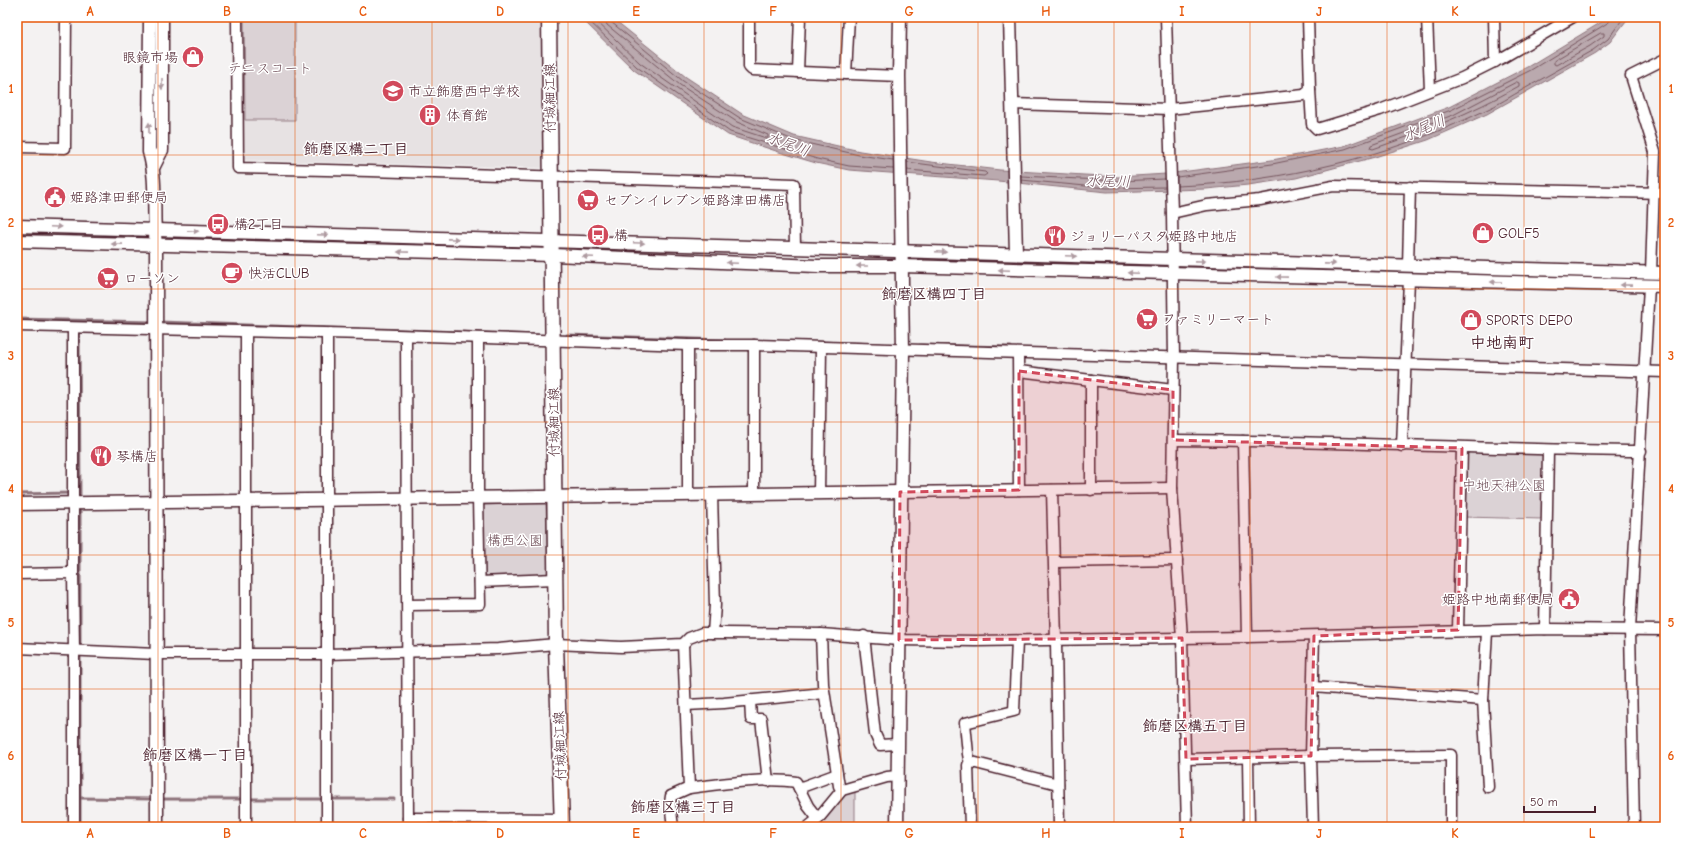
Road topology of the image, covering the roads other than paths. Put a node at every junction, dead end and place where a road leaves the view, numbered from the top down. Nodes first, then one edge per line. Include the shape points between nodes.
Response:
1 (66, 17) edge
2 (150, 17) edge
3 (162, 17) edge
4 (237, 17) edge
5 (549, 17) edge
6 (749, 17) edge
7 (800, 17) edge
8 (849, 17) edge
9 (900, 17) edge
10 (1010, 17) edge
11 (1166, 17) edge
12 (1308, 17) edge
13 (1427, 17) edge
14 (1494, 17) edge
15 (1573, 17) edge
16 (1559, 21) edge
17 (1665, 58) edge
18 (1494, 62) junction
19 (798, 72) junction
20 (846, 74) junction
21 (899, 76) junction
22 (1310, 90) junction
23 (1430, 90) junction
24 (1012, 104) junction
25 (1169, 109) junction
26 (17, 147) edge
27 (154, 166) junction
28 (551, 177) junction
29 (1410, 188) junction
30 (1653, 193) junction
31 (1665, 193) edge
32 (1172, 213) junction
33 (17, 226) edge
34 (154, 230) junction
35 (17, 241) edge
36 (552, 241) junction
37 (156, 245) junction
38 (794, 249) junction
39 (902, 251) junction
40 (1016, 254) junction
41 (553, 255) junction
42 (1172, 260) junction
43 (901, 266) junction
44 (1408, 266) junction
45 (1651, 273) junction
46 (1665, 273) edge
47 (1172, 275) junction
48 (1409, 280) junction
49 (1650, 286) junction
50 (1665, 286) edge
51 (17, 326) edge
52 (73, 328) junction
53 (156, 330) junction
54 (246, 332) junction
55 (327, 334) junction
56 (406, 336) junction
57 (478, 338) junction
58 (553, 340) junction
59 (688, 345) junction
60 (754, 345) junction
61 (821, 348) junction
62 (904, 351) junction
63 (1018, 354) junction
64 (1174, 358) junction
65 (1405, 364) junction
66 (1019, 371) junction
67 (1644, 371) junction
68 (1665, 372) edge
69 (1091, 380) junction
70 (1173, 390) junction
71 (1173, 440) junction
72 (1243, 441) junction
73 (1402, 446) junction
74 (1462, 448) junction
75 (1548, 450) junction
76 (1640, 451) junction
77 (1172, 488) junction
78 (1019, 490) junction
79 (1052, 490) junction
80 (1092, 490) junction
81 (900, 492) junction
82 (754, 493) junction
83 (819, 493) junction
84 (688, 494) junction
85 (712, 494) junction
86 (555, 496) junction
87 (478, 497) junction
88 (407, 498) junction
89 (328, 500) junction
90 (246, 501) junction
91 (156, 503) junction
92 (17, 504) edge
93 (74, 504) junction
94 (1177, 560) junction
95 (1055, 562) junction
96 (73, 573) junction
97 (17, 574) edge
98 (556, 579) junction
99 (480, 582) junction
100 (408, 605) junction
101 (1545, 629) junction
102 (1630, 629) junction
103 (1458, 630) junction
104 (1665, 630) edge
105 (1487, 632) junction
106 (713, 633) junction
107 (821, 634) junction
108 (864, 636) junction
109 (1314, 636) junction
110 (1247, 637) junction
111 (1182, 638) junction
112 (899, 640) junction
113 (1017, 641) junction
114 (1056, 641) junction
115 (556, 644) junction
116 (683, 644) junction
117 (17, 648) edge
118 (74, 651) junction
119 (408, 652) junction
120 (246, 653) junction
121 (156, 654) junction
122 (328, 654) junction
123 (1313, 687) junction
124 (824, 693) junction
125 (750, 700) junction
126 (1483, 700) junction
127 (686, 705) junction
128 (897, 744) junction
129 (1311, 756) junction
130 (1248, 758) junction
131 (1186, 759) junction
132 (970, 764) junction
133 (837, 774) junction
134 (897, 776) junction
135 (768, 781) junction
136 (1058, 784) junction
137 (1488, 787) dead end
138 (689, 788) junction
139 (799, 788) junction
140 (842, 790) junction
141 (818, 819) junction
142 (408, 823) edge
143 (562, 823) edge
144 (74, 827) edge
145 (157, 827) edge
146 (246, 827) edge
147 (327, 827) edge
148 (673, 827) edge
149 (808, 827) edge
150 (897, 827) edge
151 (970, 827) edge
152 (1059, 827) edge
153 (1187, 827) edge
154 (1249, 827) edge
155 (1313, 827) edge
156 (1451, 827) edge
157 (1634, 827) edge

1 - 26 street via 65,148
27 -> 2 street via 149,152
3 -> 27 street via 162,150
4 - 28 street via 238,168
5 - 28 main road, 付城細江線
6 - 19 street via 749,67 752,70
7 - 19 street
8 - 20 street
9 - 21 street
10 - 24 street
11 - 25 street
12 - 22 street
13 - 23 street
14 - 18 street
15 - 16 street
16 - 18 street
17 - 30 street via 1631,76 1655,152
18 - 23 street
19 - 20 street
20 - 21 street
21 - 39 street
22 - 23 street via 1312,124 1317,129 1380,110
22 - 25 street via 1304,95
24 - 25 street
24 - 40 street
25 - 32 street
27 - 34 street
28 - 36 main road, 付城細江線
28 - 38 street via 794,184
29 - 30 street
29 - 32 street via 1333,186 1260,200 1207,205
29 - 44 street
30 - 31 street
30 - 45 street
32 - 42 street
33 -> 34 street
34 -> 36 street
34 - 37 street
37 -> 35 street
36 -> 38 street
36 - 41 main road, 付城細江線
41 -> 37 street
37 - 53 street
38 - 39 street
39 -> 40 street
39 - 43 street
40 -> 42 street
43 -> 41 street via 818,266
41 - 58 main road, 付城細江線
42 -> 44 street
42 - 47 street
47 -> 43 street
43 - 62 street
44 - 45 street
45 - 46 street
48 -> 47 street
47 - 64 street
49 -> 48 street
48 - 65 street
49 - 50 street
49 - 67 street
51 - 52 street
52 - 53 street
52 - 93 street
53 - 54 street
53 - 91 street
54 - 55 street
54 - 90 street
55 - 56 street
55 - 89 street
56 - 57 street
56 - 88 street
57 - 58 street
57 - 87 street
58 - 59 street
58 - 86 main road, 付城細江線
59 - 60 street
59 - 84 street
60 - 61 street
60 - 82 street
61 - 62 street
61 - 83 street
62 - 63 street
62 - 81 street
63 - 64 street
63 - 66 street
64 - 65 street
64 - 70 street
65 - 67 street
65 - 73 street
66 - 69 street
66 - 78 street
67 - 68 street
67 - 76 street
69 - 70 street
69 - 80 street
70 - 71 street
71 - 72 street
71 - 77 street
72 - 73 street
72 - 110 street
73 - 74 street
74 - 75 street
74 - 103 street
75 - 76 street
75 - 101 street
76 - 102 street
77 - 80 street
77 - 94 street
78 - 79 street
78 - 81 street
79 - 80 street
79 - 95 street
81 - 83 street
81 - 112 street
82 - 83 street
82 - 85 street
84 - 85 street
84 - 86 street
85 - 106 street via 715,605
86 - 87 street
86 - 98 main road, 付城細江線
87 - 88 street
87 - 99 street
88 - 89 street
88 - 100 street
89 - 90 street
89 - 122 street
90 - 91 street
90 - 120 street
91 - 93 street
91 - 121 street
92 - 93 street
93 - 96 street
94 - 95 street
94 - 111 street
95 - 114 street
96 - 97 street
96 - 118 street
98 - 99 street
98 - 115 main road, 付城細江線
99 - 100 street via 480,604
100 - 119 street
101 - 102 street
101 - 105 street
102 - 104 street
102 - 157 street
103 - 105 street
103 - 109 street
105 - 126 street
106 - 107 street
106 - 116 street via 695,635
107 - 108 street
107 - 124 street
108 - 112 street
108 - 128 street via 875,734 880,745
109 - 110 street
109 - 123 street
110 - 111 street
111 - 114 street
111 - 131 street
112 - 113 street
112 - 128 street
113 - 114 street
113 - 132 street via 1014,711 965,723
114 - 136 street
115 - 116 street via 621,647
115 - 119 street
115 - 143 main road, 付城細江線
116 - 127 street
117 - 118 street
118 - 121 street
118 - 144 street
119 - 122 street
119 - 142 street
120 - 121 street
120 - 122 street
120 - 146 street
121 - 145 street
122 - 147 street
123 - 126 street
123 - 129 street
124 - 125 street
124 - 133 street
125 - 127 street
125 - 135 street via 751,719 761,719
126 - 137 street
127 - 138 street
128 - 134 street
129 - 130 street
129 - 155 street
129 - 156 street via 1451,755
130 - 131 street
130 - 154 street
131 - 153 street
132 - 136 street via 972,762
132 - 151 street
133 - 139 street
133 - 140 street
134 - 140 street
134 - 150 street
135 - 138 street
135 - 139 street via 796,782
136 - 152 street
138 - 148 street via 671,796
139 - 141 street
140 - 141 street
141 - 149 street
142 - 143 street

